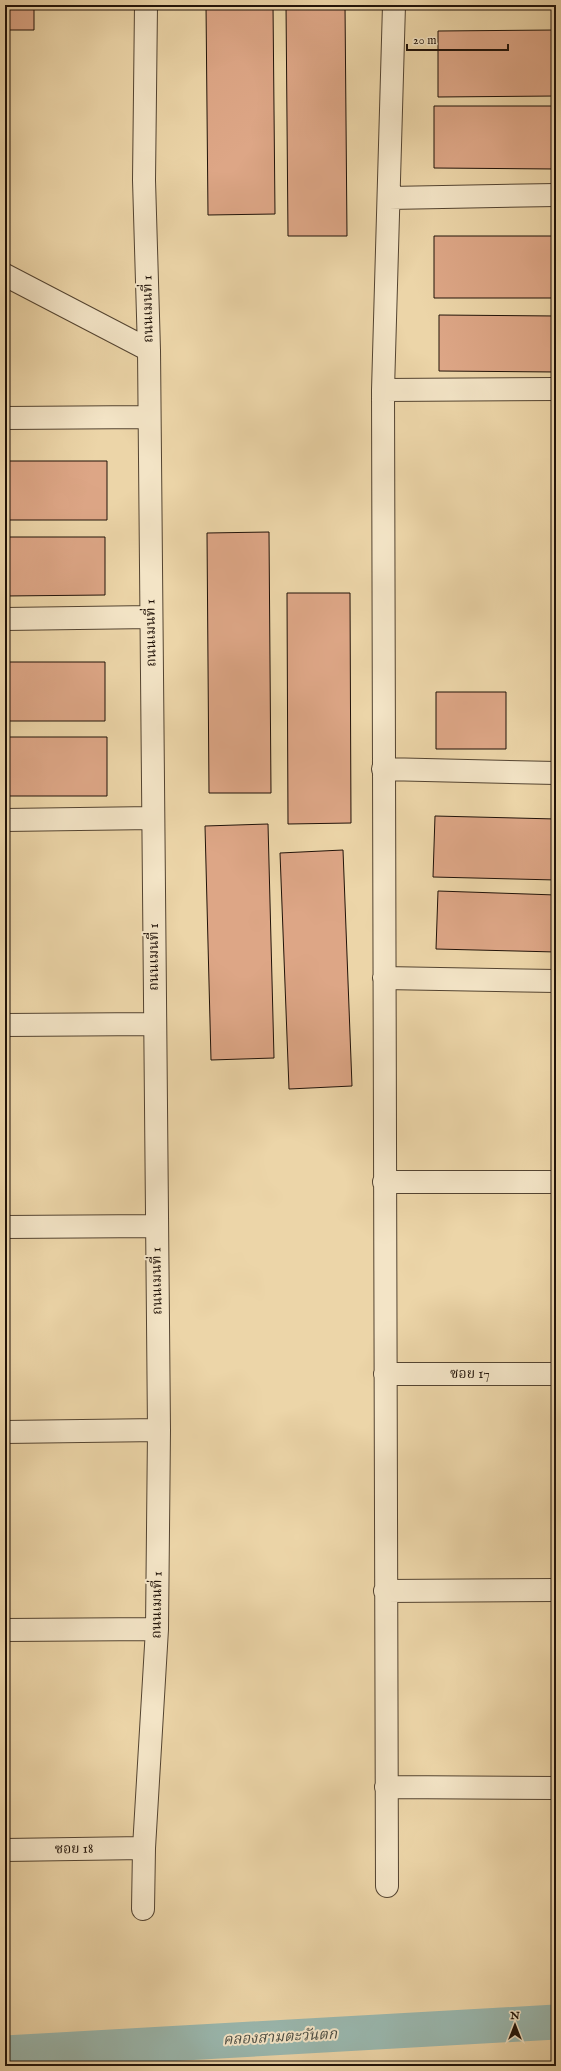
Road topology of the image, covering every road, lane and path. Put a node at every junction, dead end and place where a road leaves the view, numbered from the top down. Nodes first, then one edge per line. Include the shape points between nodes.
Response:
1 (146, 5) edge
2 (394, 5) edge
3 (556, 196) edge
4 (390, 198) junction
5 (5, 275) edge
6 (149, 350) junction
7 (556, 389) edge
8 (383, 390) junction
9 (149, 417) junction
10 (5, 418) edge
11 (151, 617) junction
12 (5, 619) edge
13 (384, 769) junction
14 (556, 773) edge
15 (153, 818) junction
16 (5, 820) edge
17 (384, 978) junction
18 (556, 981) edge
19 (155, 1024) junction
20 (5, 1025) edge
21 (384, 1182) junction
22 (556, 1182) edge
23 (157, 1226) junction
24 (5, 1227) edge
25 (385, 1374) junction
26 (556, 1374) edge
27 (159, 1430) junction
28 (5, 1432) edge
29 (556, 1590) edge
30 (385, 1591) junction
31 (157, 1629) junction
32 (5, 1630) edge
33 (386, 1788) junction
34 (556, 1788) edge
35 (144, 1848) junction
36 (5, 1850) edge
37 (387, 1886) dead end
38 (143, 1909) dead end

1 - 6 street, ถนนเมนที่ 1 via 144,180
2 - 4 street
3 - 4 street
4 - 8 street
5 - 6 street
6 - 9 street, ถนนเมนที่ 1
7 - 8 street
8 - 13 street
9 - 10 street
9 - 11 street, ถนนเมนที่ 1
11 - 12 street
11 - 15 street, ถนนเมนที่ 1
13 - 14 street
13 - 17 street
15 - 16 street
15 - 19 street, ถนนเมนที่ 1
17 - 18 street
17 - 21 street
19 - 20 street
19 - 23 street, ถนนเมนที่ 1
21 - 22 street
21 - 25 street
23 - 24 street
23 - 27 street, ถนนเมนที่ 1
25 - 26 street, ซอย 17
25 - 30 street
27 - 28 street
27 - 31 street, ถนนเมนที่ 1
29 - 30 street
30 - 33 street
31 - 32 street
31 - 35 street, ถนนเมนที่ 1
33 - 34 street
33 - 37 street
35 - 36 street, ซอย 18
35 - 38 street, ถนนเมนที่ 1

